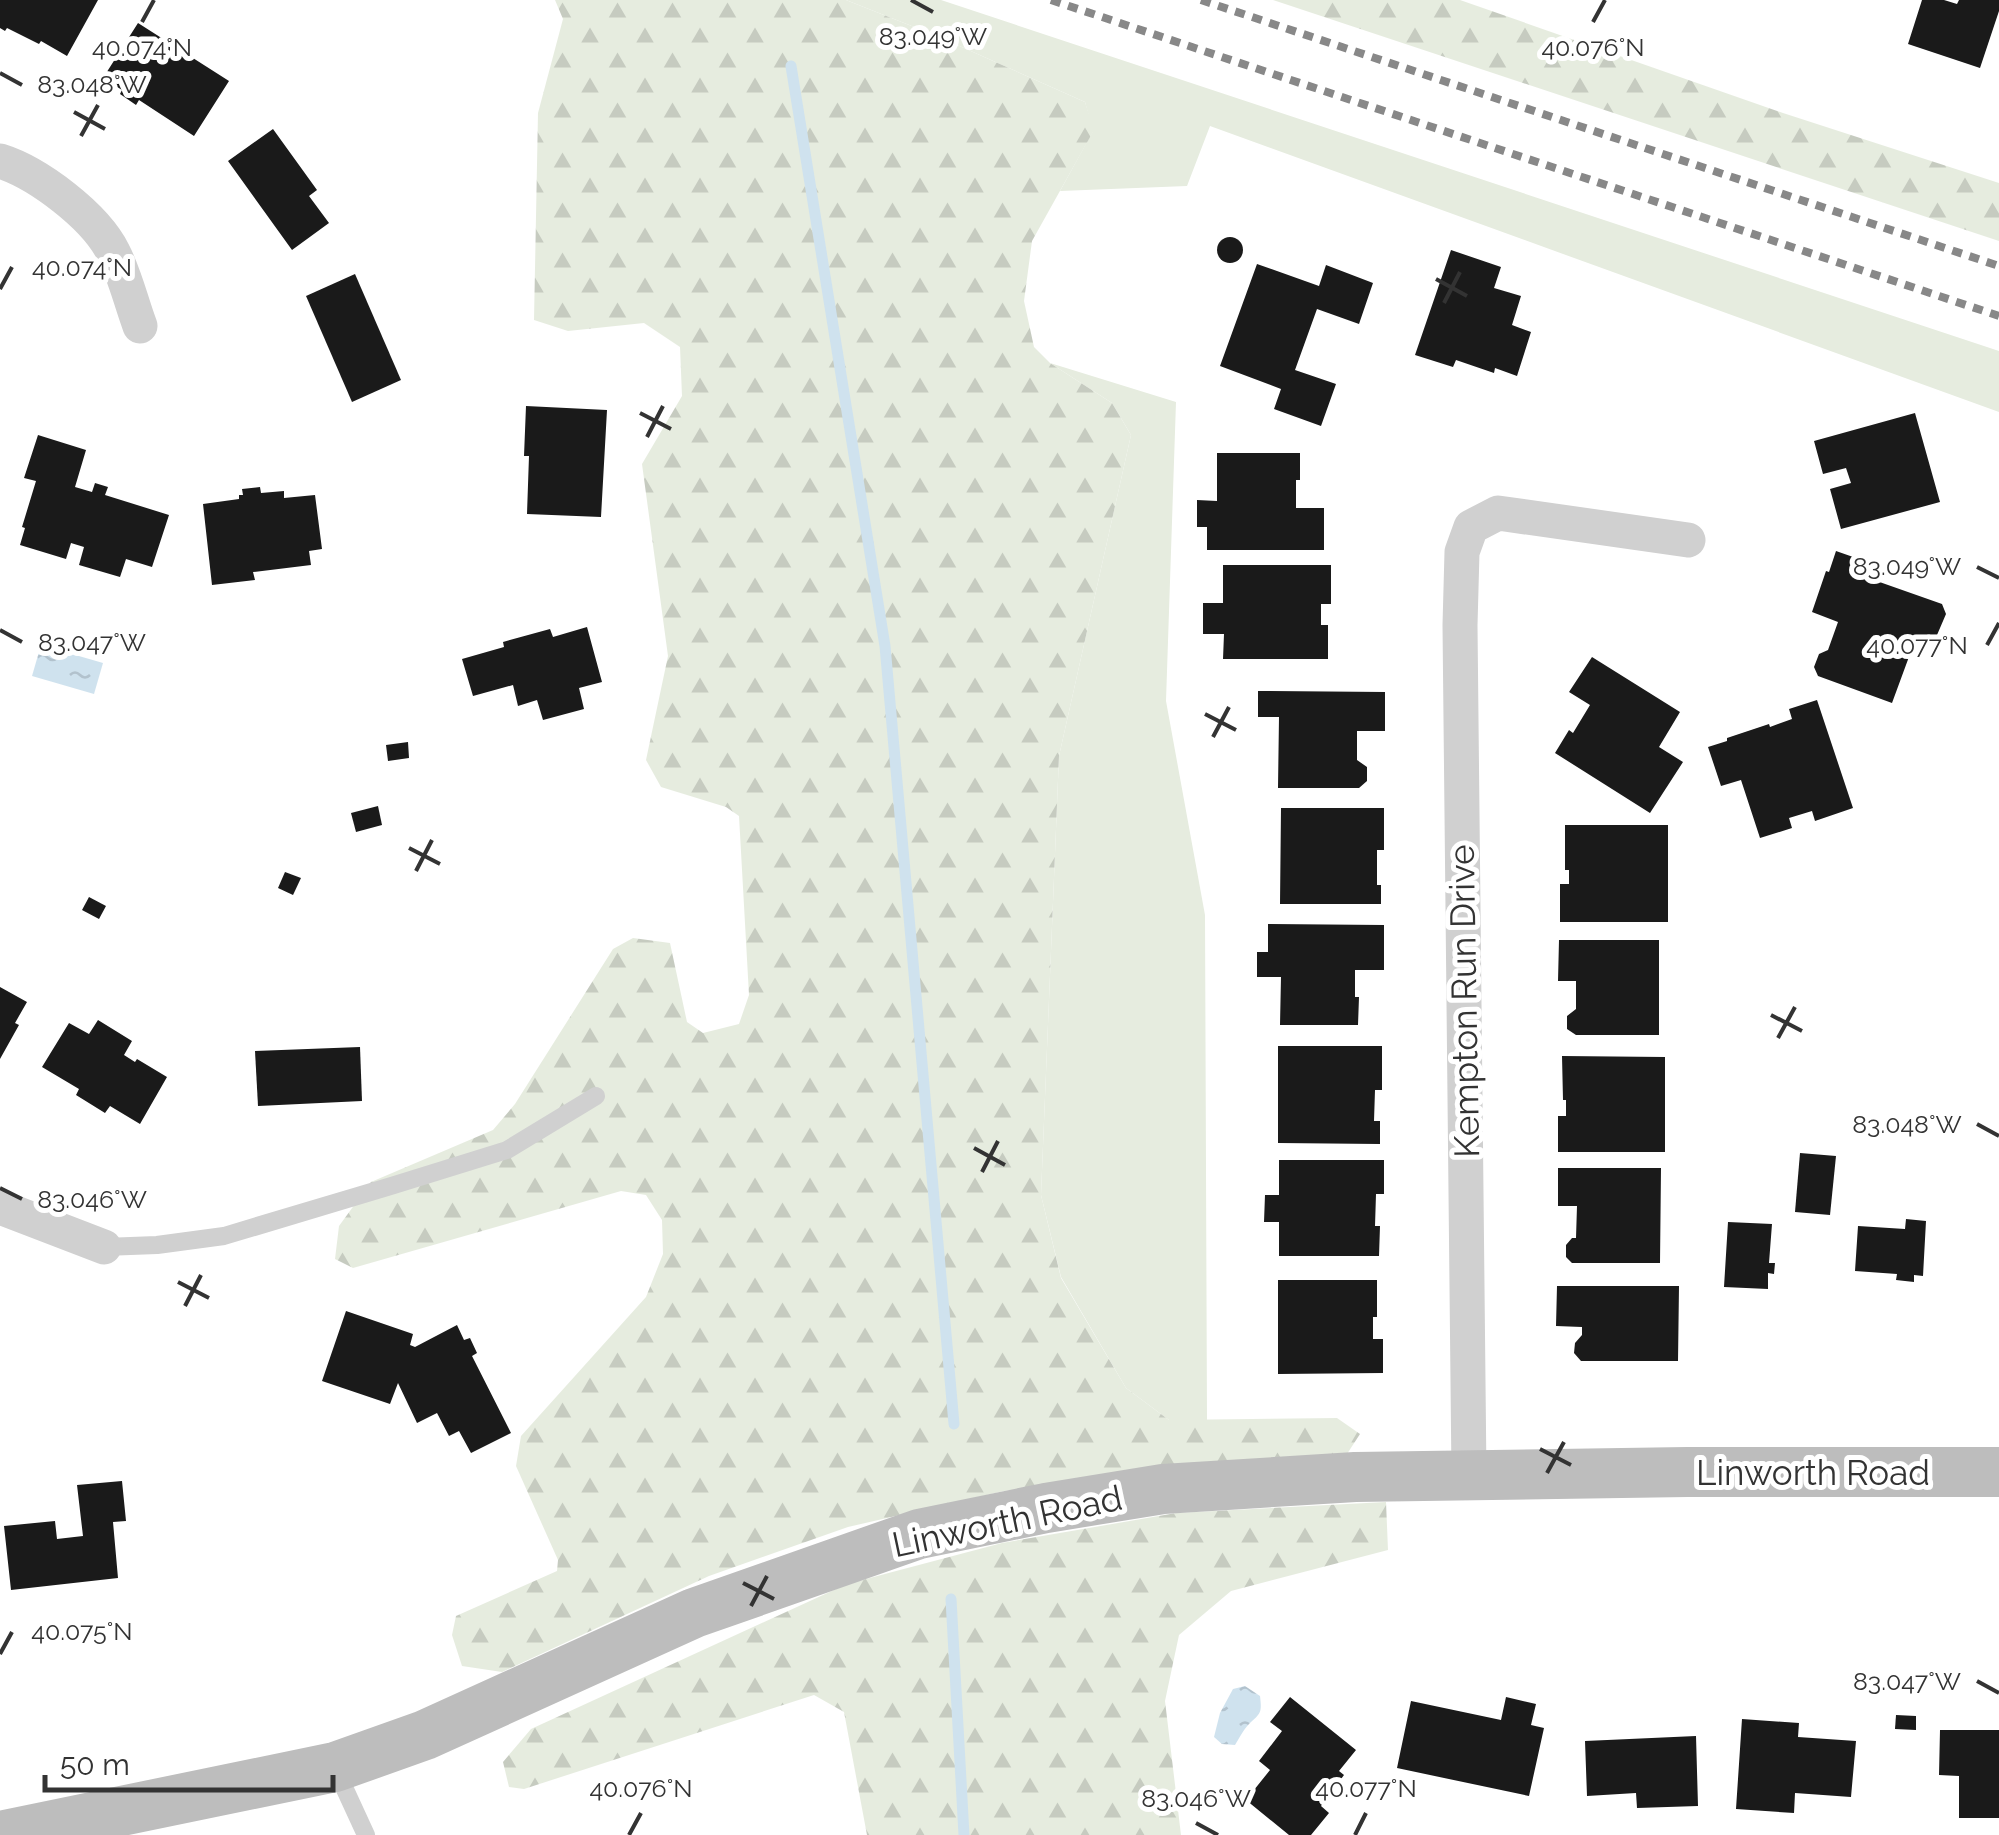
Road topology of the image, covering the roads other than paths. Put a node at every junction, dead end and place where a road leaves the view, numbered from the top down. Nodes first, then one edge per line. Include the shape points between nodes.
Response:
1 (0, 161) edge
2 (140, 326) dead end
3 (1688, 540) dead end
4 (596, 1096) dead end
5 (0, 1206) edge
6 (104, 1247) joint
7 (1999, 1472) edge
8 (1469, 1476) junction
9 (334, 1767) junction
10 (5, 1835) edge
11 (366, 1835) edge

1 - 2 street via 64,196 91,224 112,250
3 - 8 street, Kempton Run Drive via 1498,513 1471,527 1462,552
4 - 6 lane via 507,1150 424,1176 224,1236
5 - 6 street
7 - 8 main road, Linworth Road
8 - 9 main road, Linworth Road via 1164,1489 919,1534 694,1613 426,1735
9 - 10 main road, Linworth Road
9 - 11 lane

